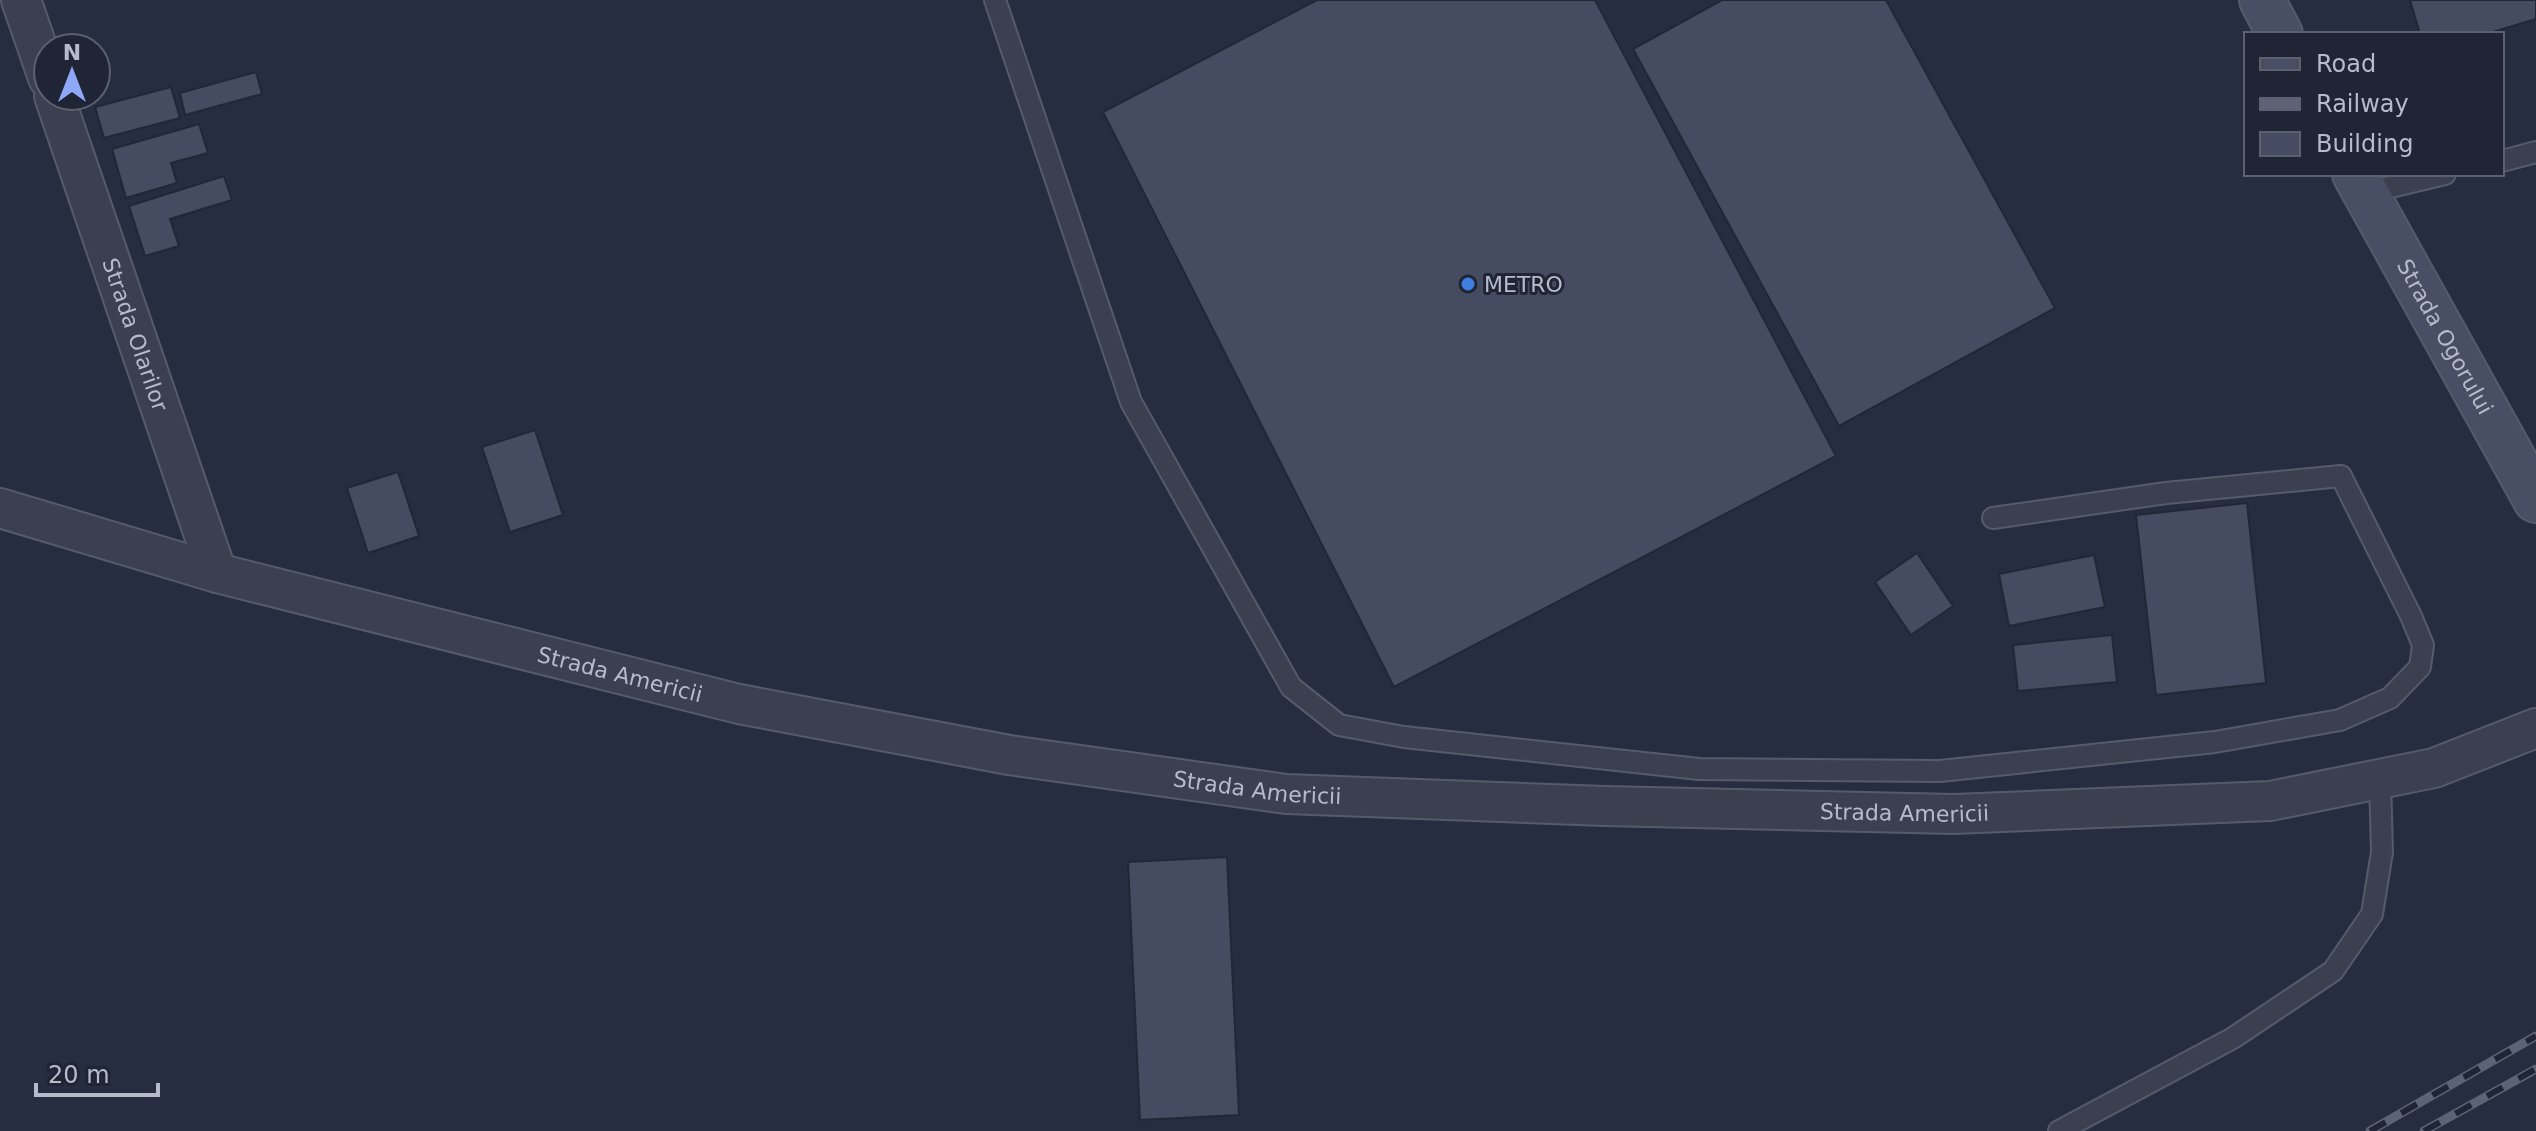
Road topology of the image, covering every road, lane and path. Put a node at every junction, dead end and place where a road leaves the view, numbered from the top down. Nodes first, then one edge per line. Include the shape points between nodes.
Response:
1 (21, 0) edge
2 (995, 0) edge
3 (2262, 0) edge
4 (32, 32) edge
5 (2279, 32) edge
6 (59, 112) edge
7 (2536, 152) edge
8 (2504, 160) edge
9 (2426, 176) edge
10 (2360, 183) edge
11 (2536, 500) edge
12 (0, 508) edge
13 (1993, 518) dead end
14 (217, 573) junction
15 (2536, 728) edge
16 (2380, 779) junction
17 (2059, 1131) edge

1 - 4 street
2 - 13 lane via 1131,402 1291,687 1339,725 1404,737 1699,769 1940,771 2215,742 2340,720 2390,698 2420,667 2423,645 2341,476 2166,493
3 - 5 main road
6 - 14 street, Strada Olarilor
7 - 8 lane
9 - 10 lane
10 - 11 main road, Strada Ogorului
12 - 14 street, Strada Americii
14 - 16 street, Strada Americii via 739,704 1009,755 1286,794 1954,814 2270,801
15 - 16 street, Strada Americii via 2434,768
16 - 17 lane via 2382,852 2372,914 2333,971 2233,1038

